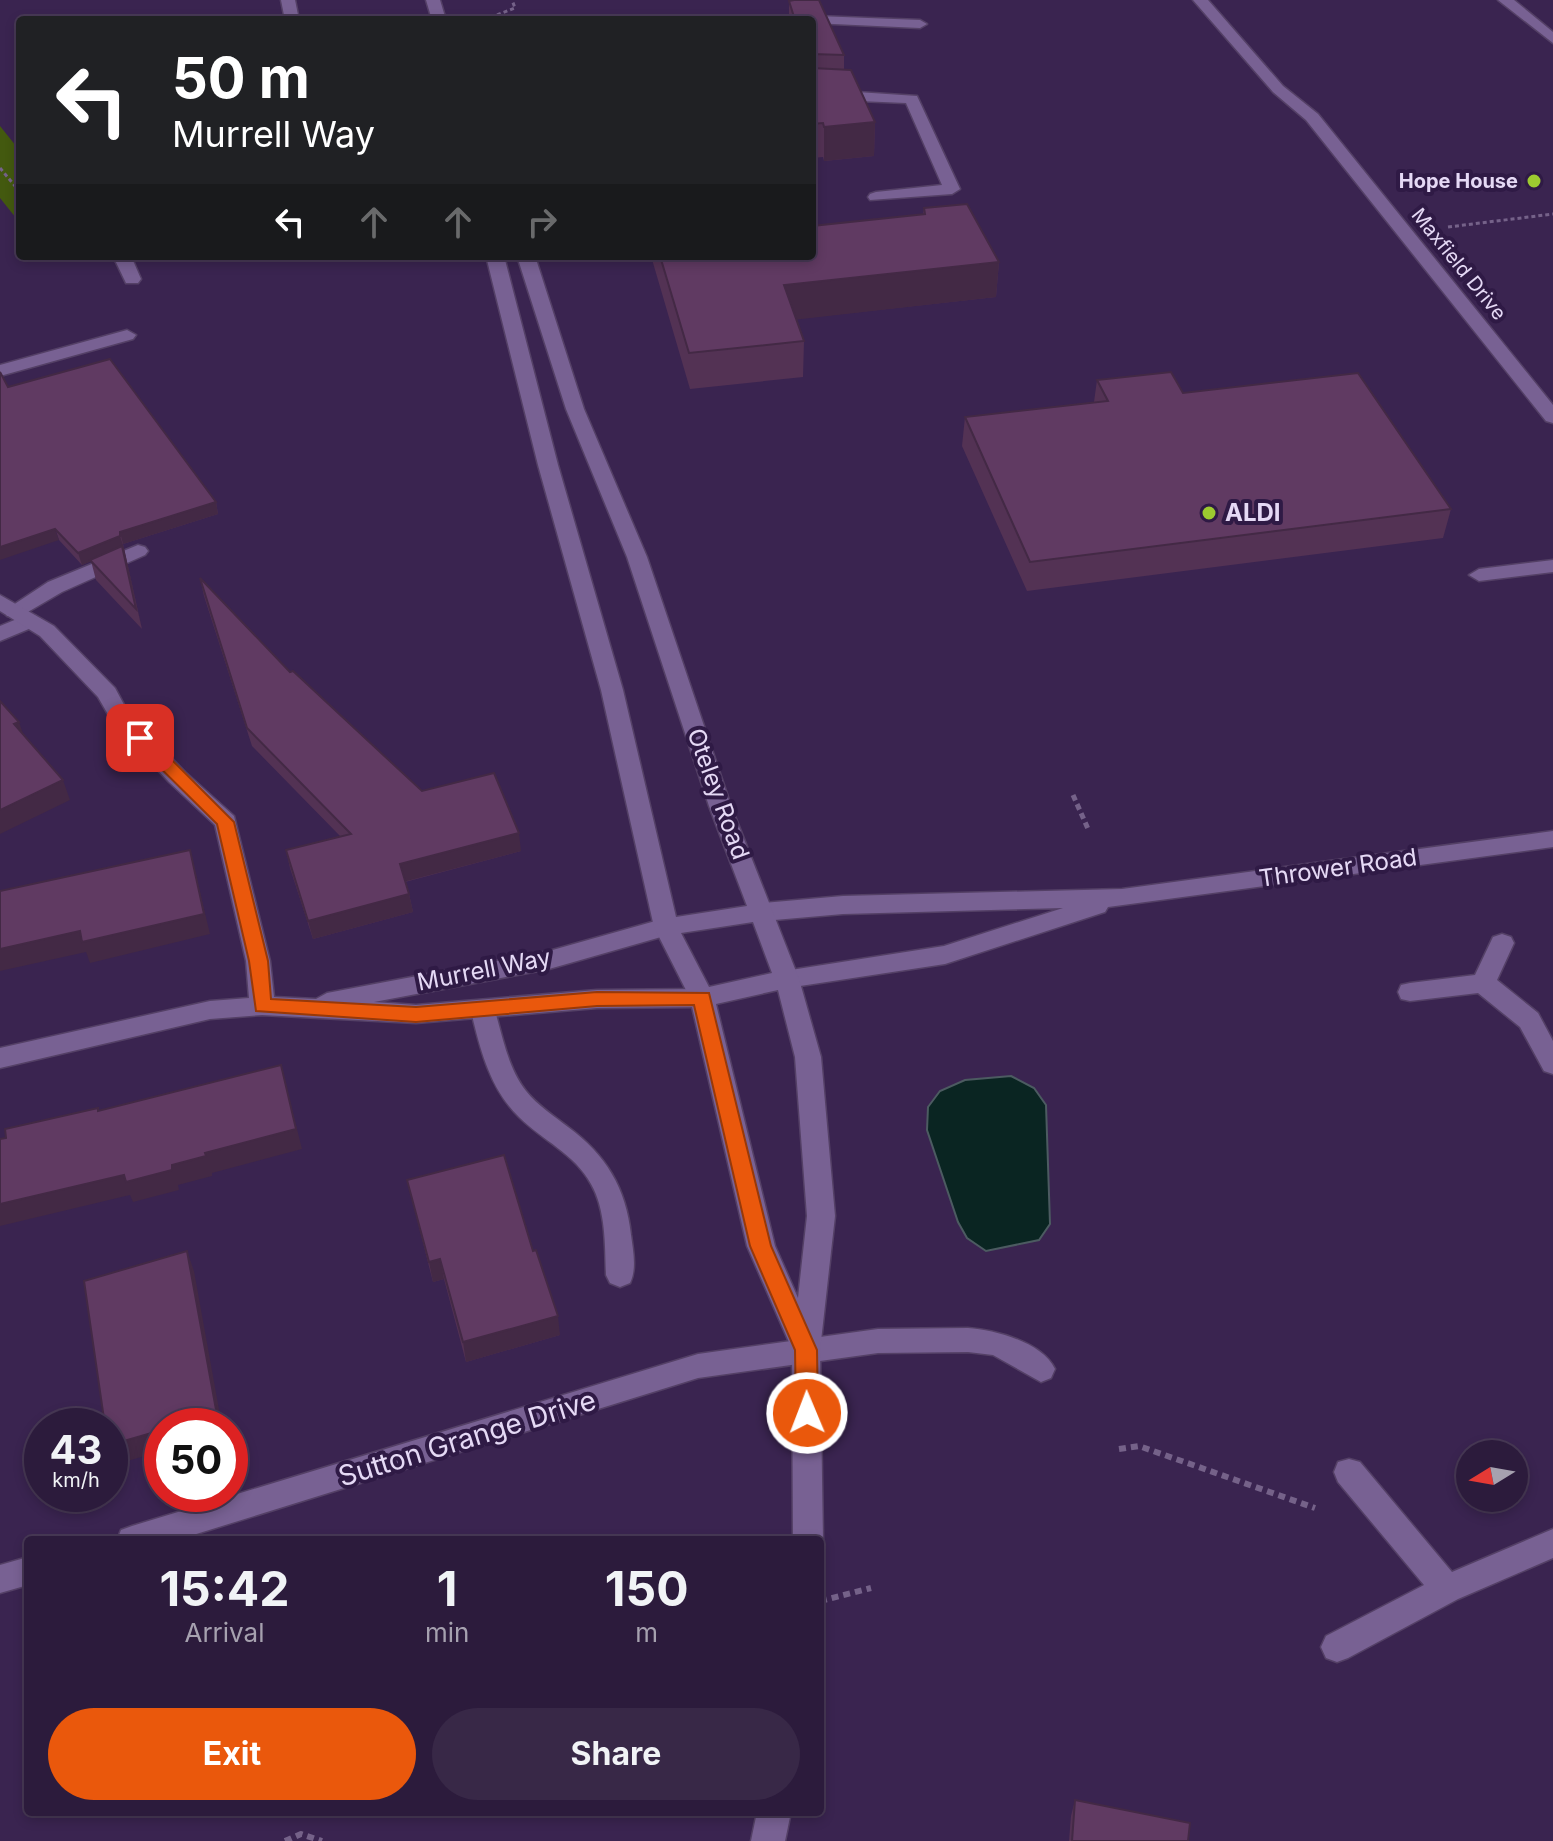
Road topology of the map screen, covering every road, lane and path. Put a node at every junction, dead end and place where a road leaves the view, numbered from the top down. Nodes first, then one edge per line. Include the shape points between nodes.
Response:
1 (512, 0) edge
2 (1200, 0) edge
3 (1505, 0) edge
4 (873, 3) dead end
5 (494, 16) edge
6 (817, 20) edge
7 (868, 22) junction
8 (920, 24) dead end
9 (1553, 39) edge
10 (816, 94) edge
11 (0, 168) edge
12 (16, 187) edge
13 (876, 197) dead end
14 (1553, 214) edge
15 (1436, 229) dead end
16 (124, 260) edge
17 (496, 260) edge
18 (527, 260) edge
19 (132, 279) dead end
20 (127, 335) dead end
21 (0, 371) edge
22 (1553, 417) edge
23 (138, 551) dead end
24 (1553, 566) edge
25 (1479, 575) dead end
26 (14, 611) edge
27 (0, 634) edge
28 (1073, 795) dead end
29 (1089, 831) dead end
30 (1553, 839) edge
31 (1122, 898) junction
32 (763, 912) junction
33 (666, 927) junction
34 (1502, 943) dead end
35 (787, 979) junction
36 (1483, 983) junction
37 (1410, 992) dead end
38 (702, 998) junction
39 (262, 1006) junction
40 (301, 1008) junction
41 (483, 1011) junction
42 (0, 1058) edge
43 (1553, 1064) edge
44 (620, 1275) dead end
45 (806, 1350) junction
46 (1041, 1369) dead end
47 (1119, 1449) dead end
48 (1358, 1482) joint
49 (145, 1536) edge
50 (808, 1536) edge
51 (1553, 1543) edge
52 (24, 1572) edge
53 (0, 1579) edge
54 (871, 1588) dead end
55 (1447, 1589) junction
56 (824, 1600) edge
57 (1337, 1647) dead end
58 (773, 1816) edge
59 (285, 1841) edge
60 (322, 1841) edge
61 (768, 1841) edge

1 - 5 path via 515,8
2 - 22 street, Maxfield Drive via 1278,89 1312,117
3 - 9 street
4 - 7 street
6 - 7 street
7 - 8 street
10 - 13 street via 912,99 952,189
11 - 12 path
14 - 15 path
16 - 19 street
17 - 33 street, Oteley Road via 612,690
18 - 32 street, Oteley Road via 575,409 637,557 720,806
20 - 21 street
23 - 26 street
24 - 25 street
26 - 27 street
26 - 39 street via 47,631 107,693 121,718 226,822 258,961
28 - 29 path
30 - 31 street, Thrower Road
31 - 32 street, Thrower Road
31 - 35 street, Thrower Road via 945,955
32 - 33 street, Murrell Way
32 - 35 street, Oteley Road
33 - 38 street, Oteley Road
33 - 40 street, Murrell Way via 549,960
34 - 36 street
35 - 38 street, Murrell Way
35 - 45 street, Oteley Road via 808,1057 821,1216
36 - 37 street
36 - 43 street via 1529,1020
38 - 41 street, Murrell Way via 597,999
38 - 45 street, Oteley Road via 761,1246
39 - 40 street, Murrell Way
39 - 42 street, Murrell Way via 180,1015
40 - 41 street, Murrell Way via 416,1014
41 - 44 street via 497,1066 526,1109 572,1144 601,1178 616,1219
45 - 46 street, Sutton Grange Drive via 878,1341 968,1340 998,1343
45 - 49 street, Sutton Grange Drive via 698,1366
45 - 50 street, Oteley Road
47 - 48 path via 1139,1446 1324,1511
48 - 55 street
51 - 55 street
52 - 53 street
54 - 56 path
55 - 57 street
58 - 61 street
59 - 60 path via 301,1834

